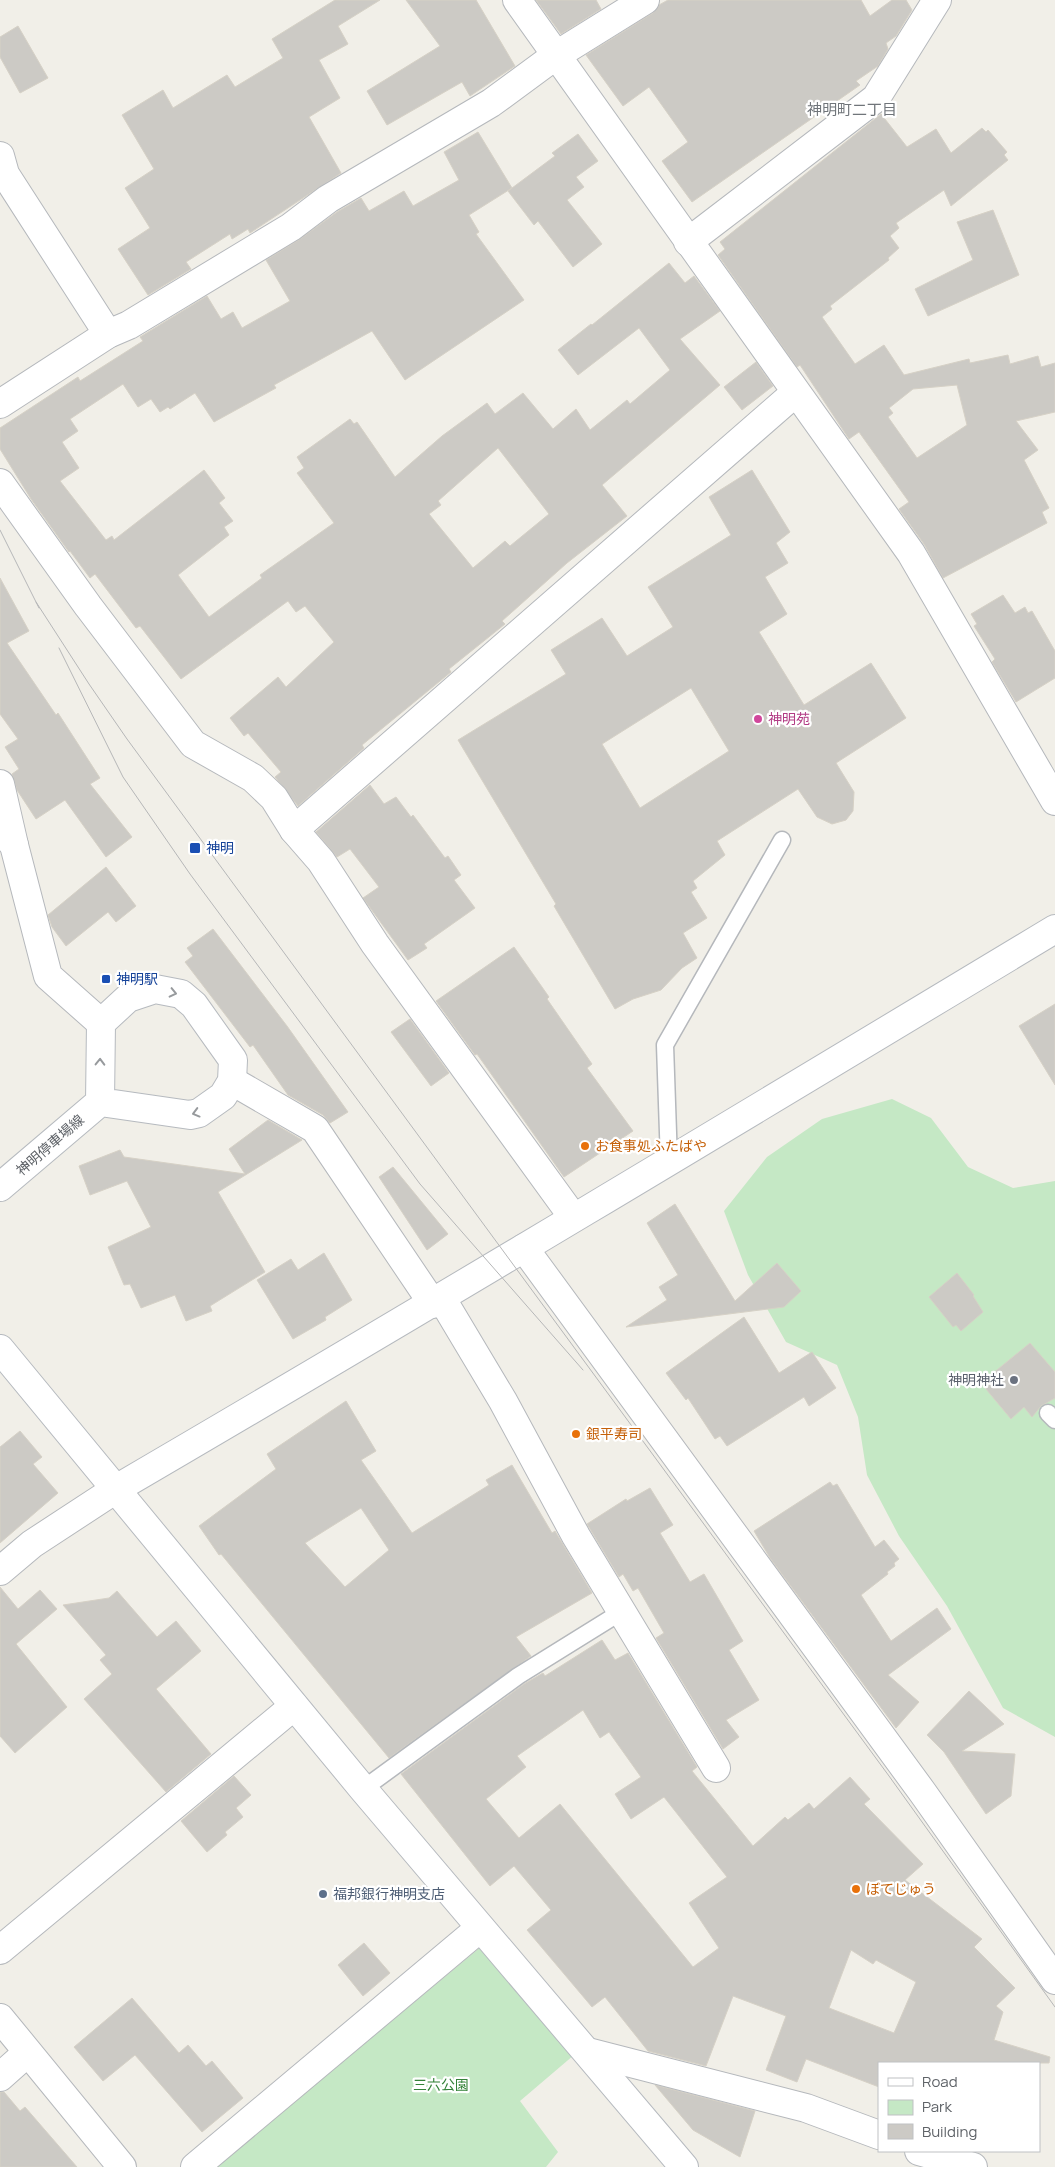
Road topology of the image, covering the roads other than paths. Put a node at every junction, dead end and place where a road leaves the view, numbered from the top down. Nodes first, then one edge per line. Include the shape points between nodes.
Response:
1 (517, 0) edge
2 (645, 0) edge
3 (937, 0) edge
4 (555, 56) junction
5 (0, 156) edge
6 (688, 242) junction
7 (108, 334) junction
8 (795, 393) junction
9 (0, 404) edge
10 (0, 484) edge
11 (0, 784) edge
12 (1055, 801) edge
13 (294, 830) junction
14 (7, 837) edge
15 (782, 840) dead end
16 (1055, 928) edge
17 (101, 1023) junction
18 (232, 1081) junction
19 (100, 1102) junction
20 (669, 1162) junction
21 (0, 1187) edge
22 (573, 1217) junction
23 (524, 1248) junction
24 (437, 1301) junction
25 (0, 1349) edge
26 (116, 1489) junction
27 (0, 1571) edge
28 (621, 1612) junction
29 (294, 1706) junction
30 (716, 1768) dead end
31 (364, 1789) junction
32 (480, 1928) junction
33 (0, 1950) edge
34 (1055, 1980) edge
35 (0, 2018) edge
36 (588, 2052) junction
37 (28, 2053) junction
38 (0, 2077) edge
39 (878, 2136) edge
40 (922, 2152) edge
41 (122, 2167) edge
42 (195, 2167) edge
43 (684, 2167) edge
44 (973, 2167) edge

1 - 4 street
2 - 4 street
3 - 6 street via 876,98
4 - 6 street
4 - 7 street via 491,103 328,199 291,227 129,325
5 - 7 street via 5,174
6 - 8 street
7 - 9 street
8 - 12 street via 910,553
8 - 13 street
10 - 13 street via 193,744 253,778 274,798
11 - 14 street
13 - 22 street via 321,861 375,944
14 - 17 street via 48,976
15 - 20 lane via 665,1045
16 - 20 street
17 -> 18 street via 128,998 155,988 181,994 194,1005 232,1060
19 -> 17 street
18 -> 19 street via 223,1096 211,1106 190,1115
18 - 24 street via 315,1129
19 - 21 street, 神明停車場線
20 - 22 street
22 - 23 street
23 - 24 street
23 - 34 street via 923,1793
24 - 26 street
24 - 28 street via 503,1401
25 - 26 street
26 - 27 street via 32,1544
26 - 29 street
28 - 30 street
28 - 31 lane via 518,1676
29 - 31 street
29 - 33 street
31 - 32 street
32 - 36 street
32 - 42 street
35 - 37 street
36 - 39 street via 806,2108
36 - 43 street
37 - 38 street
37 - 41 street
40 - 44 street

